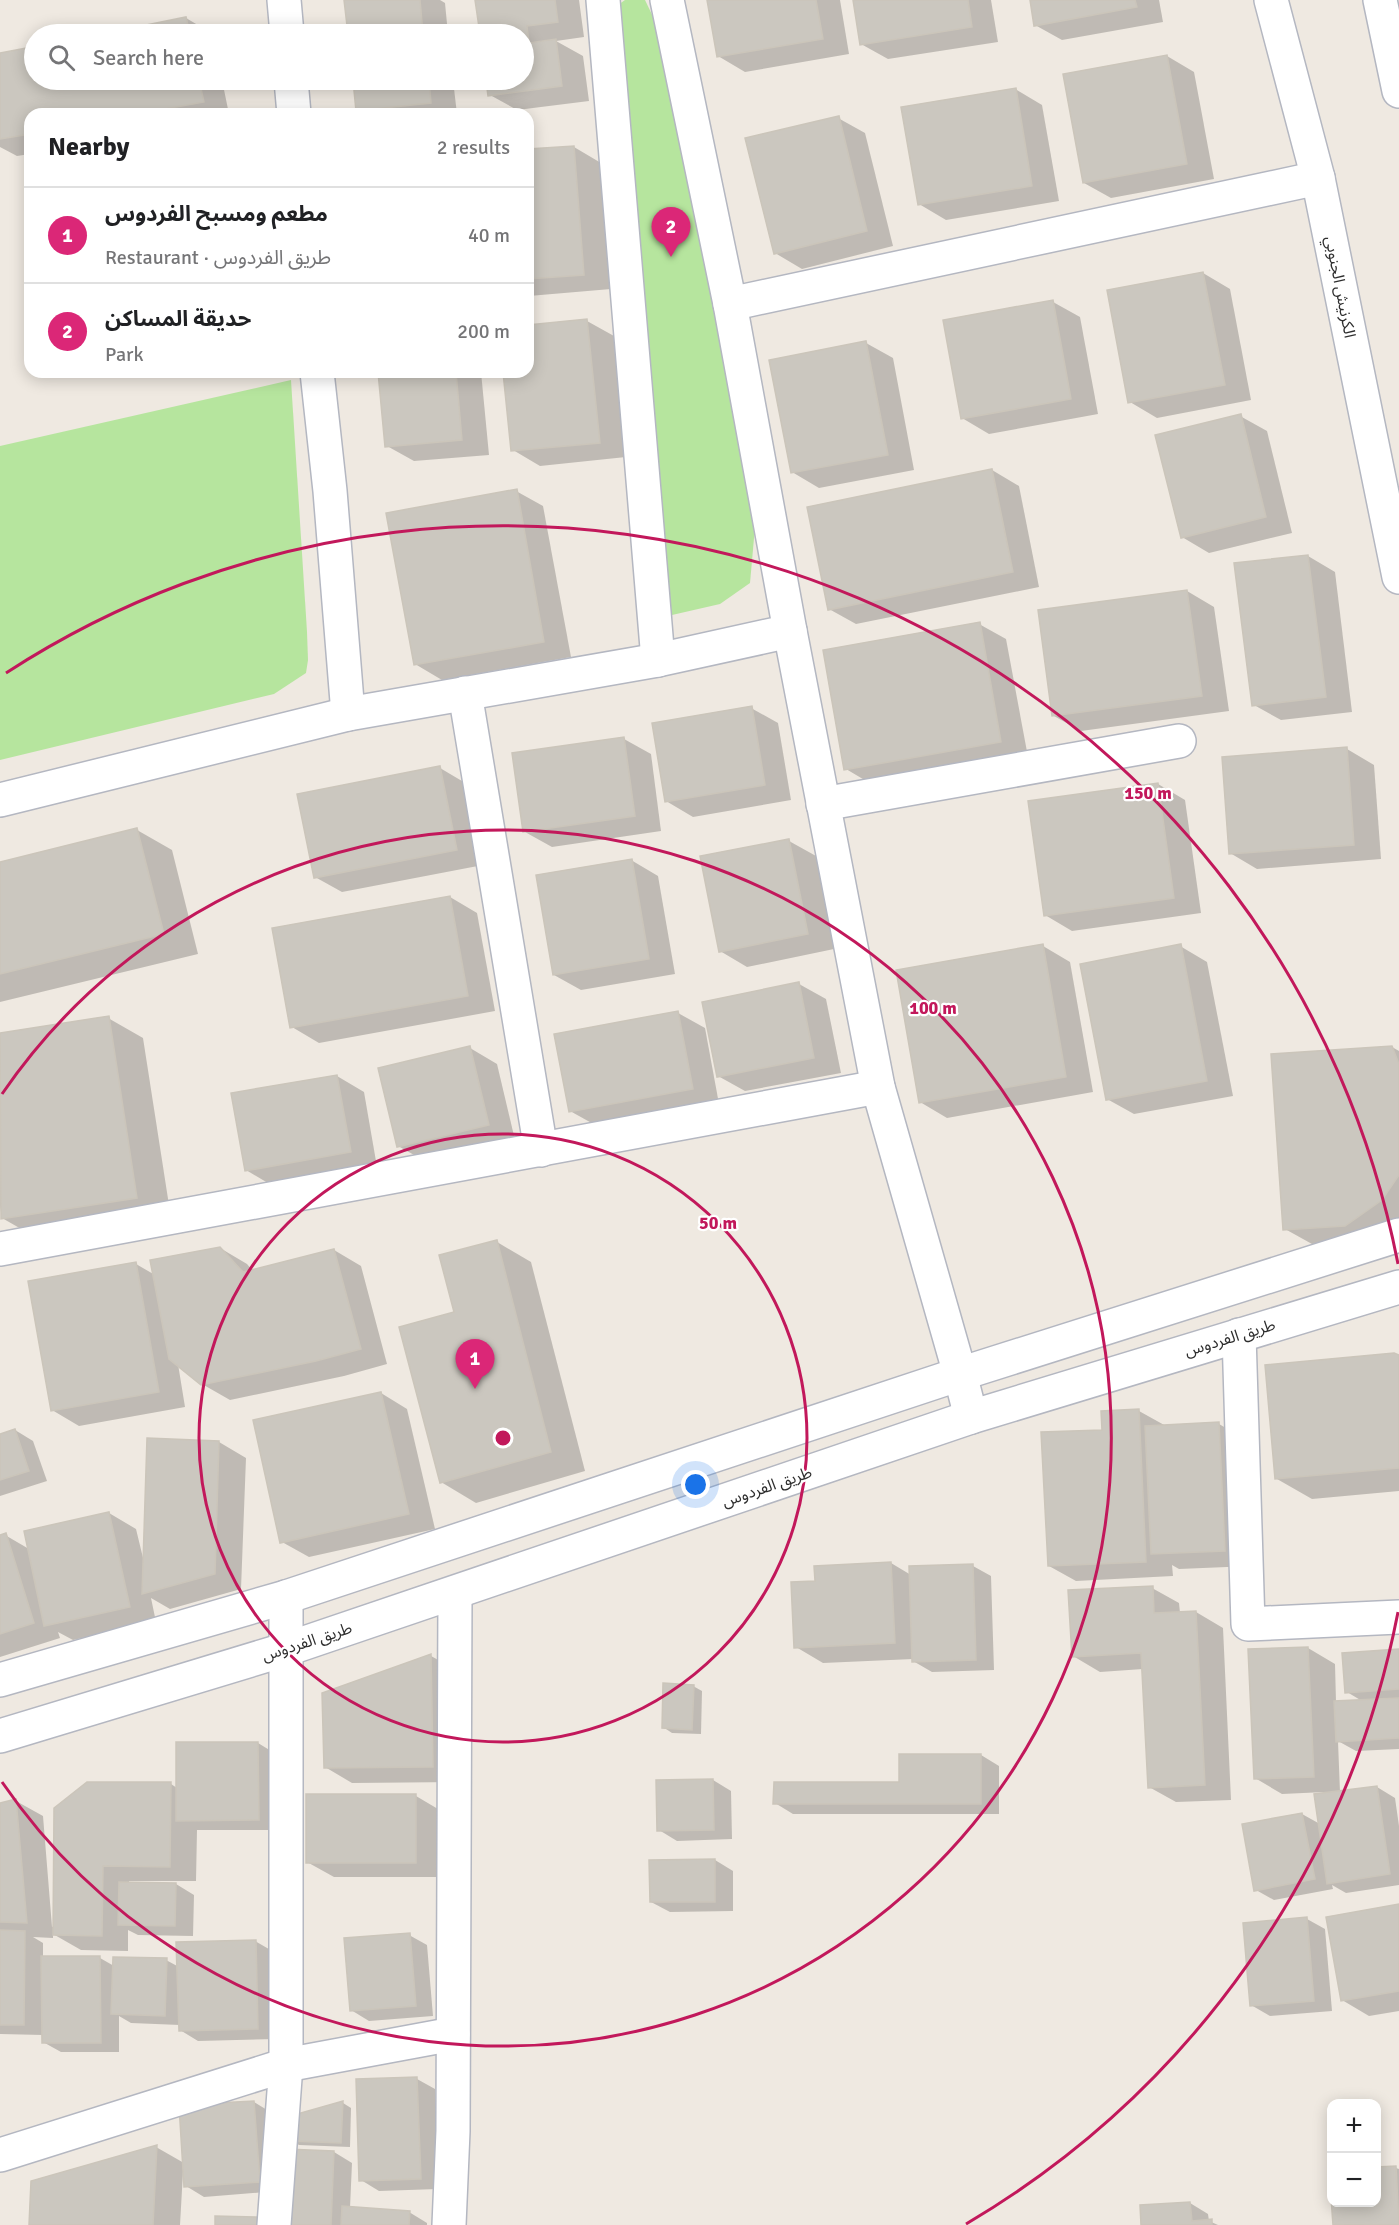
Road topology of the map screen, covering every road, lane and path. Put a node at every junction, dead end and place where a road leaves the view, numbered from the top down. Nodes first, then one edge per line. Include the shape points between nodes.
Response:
1 (284, 0) edge
2 (603, 0) edge
3 (667, 0) edge
4 (1270, 0) edge
5 (1380, 0) edge
6 (1385, 0) edge
7 (1399, 6) edge
8 (286, 24) edge
9 (292, 90) edge
10 (1399, 91) edge
11 (293, 108) edge
12 (1318, 178) junction
13 (730, 304) junction
14 (318, 378) edge
15 (1399, 577) edge
16 (790, 631) junction
17 (658, 660) junction
18 (465, 693) junction
19 (348, 714) junction
20 (1179, 741) dead end
21 (0, 800) edge
22 (823, 804) junction
23 (878, 1088) junction
24 (541, 1150) junction
25 (1399, 1235) edge
26 (0, 1250) edge
27 (1399, 1287) edge
28 (1239, 1335) junction
29 (960, 1374) junction
30 (971, 1417) junction
31 (454, 1593) junction
32 (286, 1598) junction
33 (1399, 1617) edge
34 (287, 1649) junction
35 (0, 1680) edge
36 (0, 1736) edge
37 (453, 2034) junction
38 (286, 2065) junction
39 (0, 2155) edge
40 (274, 2225) edge
41 (448, 2225) edge

1 - 8 street
2 - 17 street
3 - 13 street
4 - 12 street, الكرنيش الجنوبي
5 - 10 street
6 - 7 street
9 - 11 street
12 - 13 street
12 - 15 street, الكرنيش الجنوبي
13 - 16 street
14 - 19 street
16 - 17 street
16 - 22 street
17 - 18 street
18 - 19 street
18 - 24 street
19 - 21 street
20 - 22 street
22 - 23 street
23 - 24 street
23 - 29 street
24 - 26 street
25 - 29 street
27 - 28 street, طريق الفردوس
28 - 30 street, طريق الفردوس
28 - 33 street via 1248,1624
29 - 30 street
29 - 32 street
30 - 31 street, طريق الفردوس
31 - 34 street, طريق الفردوس
31 - 37 street
32 - 34 street
32 - 35 street
34 - 36 street, طريق الفردوس
34 - 38 street
37 - 38 street
37 - 41 street
38 - 39 street
38 - 40 street

